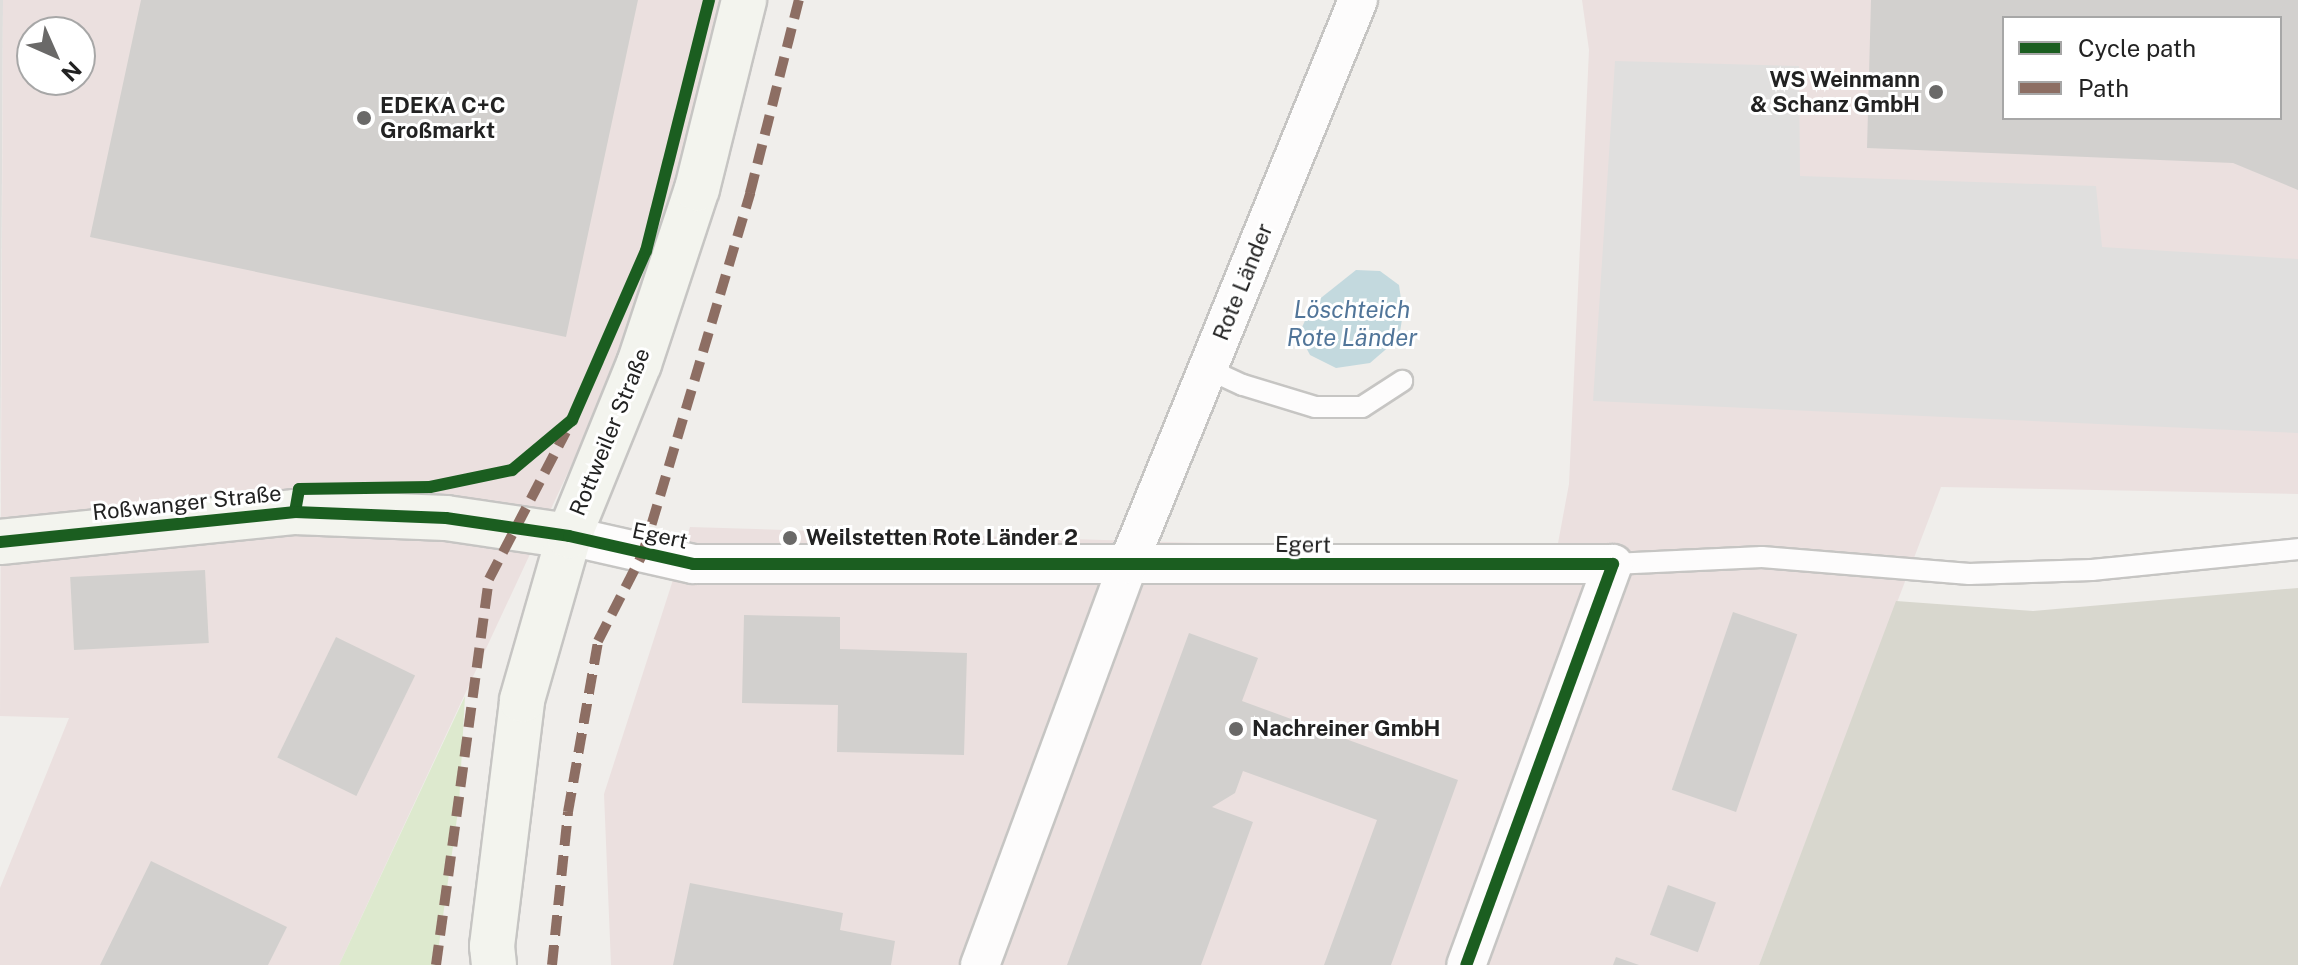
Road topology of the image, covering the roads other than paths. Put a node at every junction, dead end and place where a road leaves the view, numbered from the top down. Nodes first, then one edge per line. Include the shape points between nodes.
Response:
1 (744, 0) edge
2 (1358, 0) edge
3 (1208, 369) junction
4 (1402, 381) dead end
5 (569, 536) junction
6 (0, 542) edge
7 (2298, 549) edge
8 (1128, 564) junction
9 (1613, 564) junction
10 (494, 965) edge
11 (980, 965) edge
12 (1466, 965) edge

1 - 5 main road, Rottweiler Straße via 697,189 639,364
2 - 3 street, Rote Länder
3 - 4 lane via 1315,407 1362,407
3 - 8 street, Rote Länder
5 - 6 main road, Roßwanger Straße via 446,518 295,512
5 - 8 street, Egert via 693,564
5 - 10 main road, Rottweiler Straße via 522,700
7 - 9 lane via 2092,570 1969,574 1762,557
8 - 9 street, Egert
8 - 11 street
9 - 12 street

